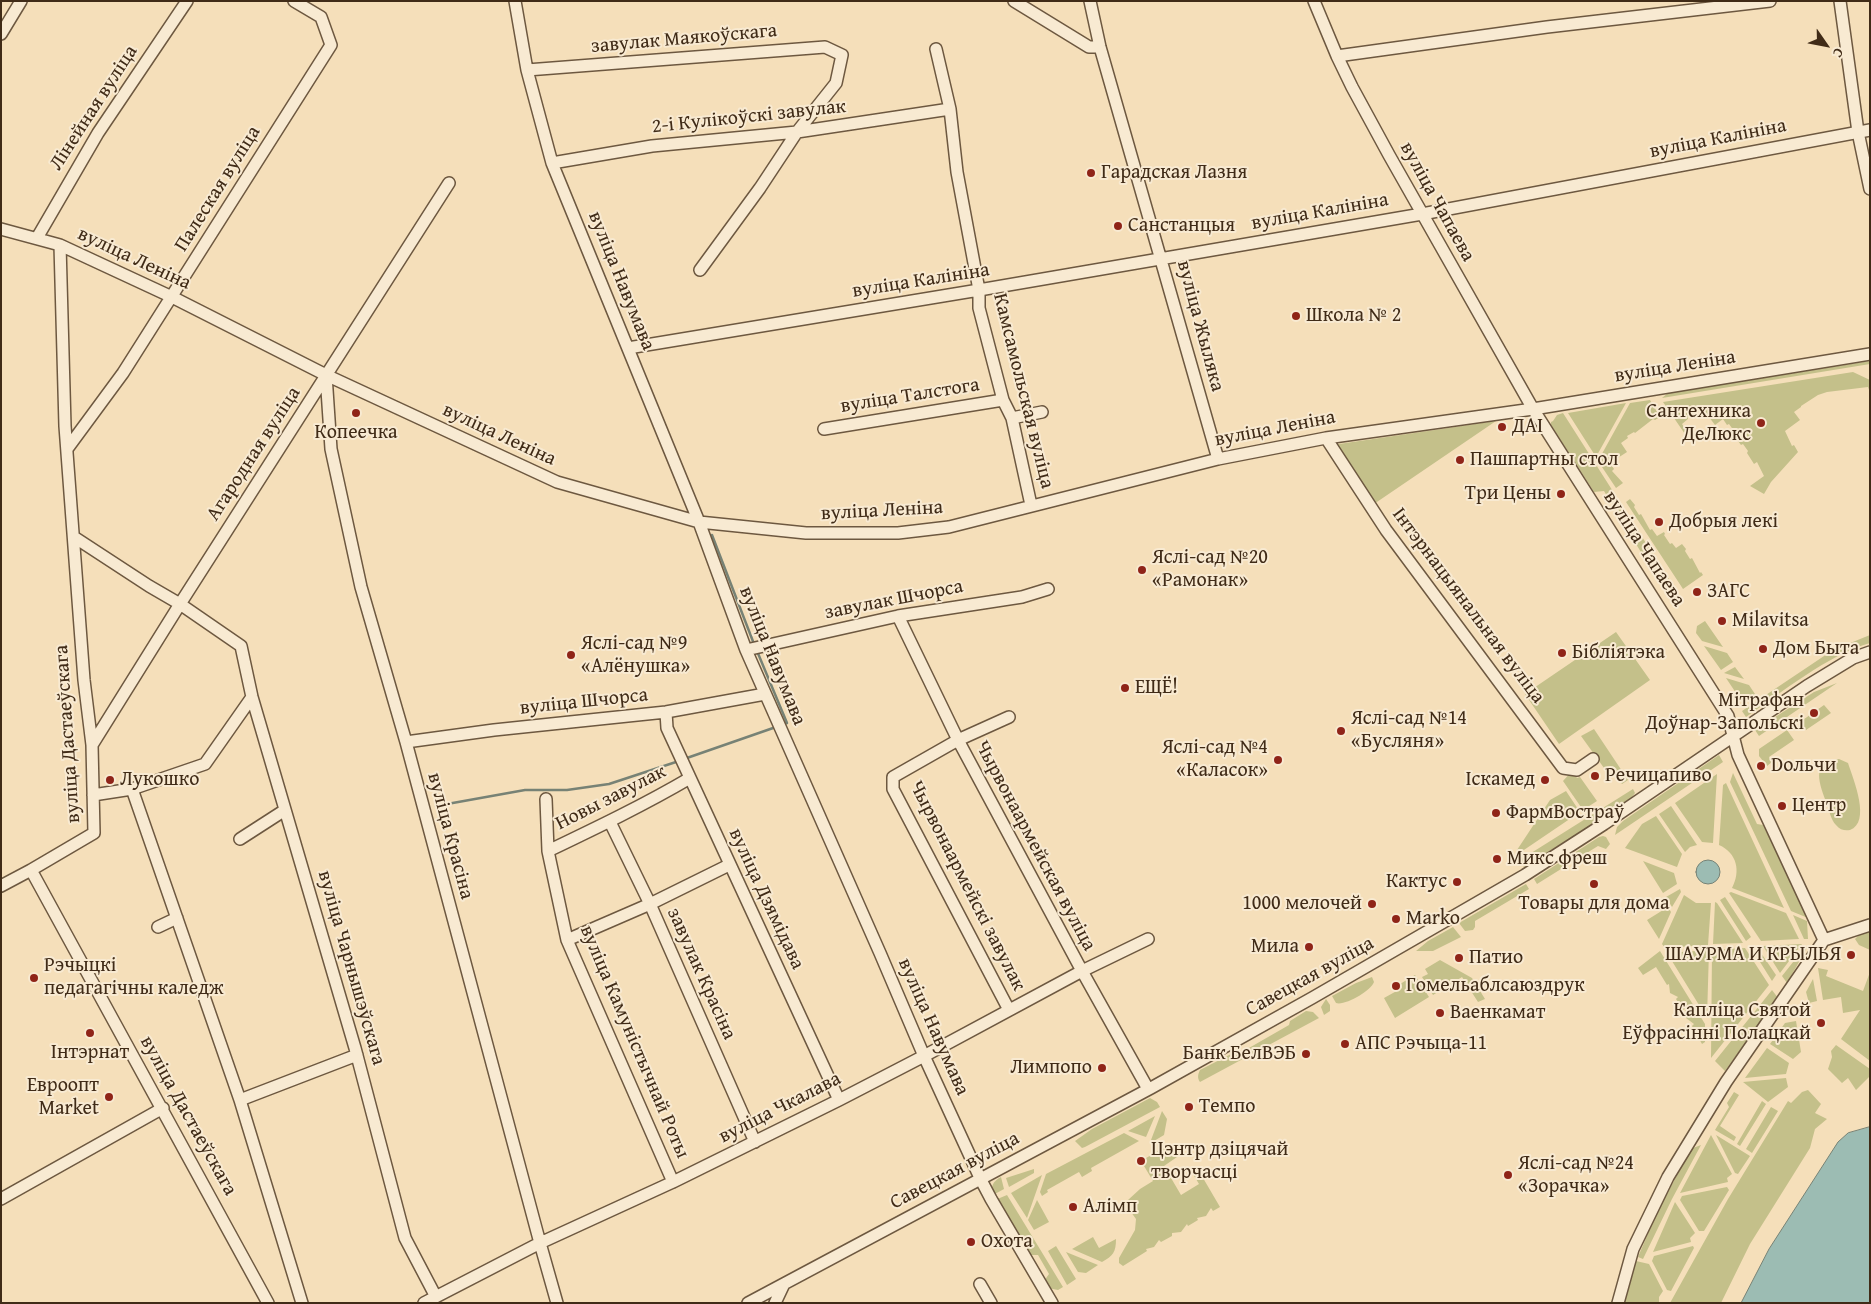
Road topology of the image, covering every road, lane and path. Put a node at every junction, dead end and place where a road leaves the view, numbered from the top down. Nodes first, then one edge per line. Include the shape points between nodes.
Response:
1 (21, 1) edge
2 (188, 1) edge
3 (294, 1) edge
4 (515, 1) edge
5 (1014, 1) edge
6 (1090, 1) edge
7 (1314, 1) edge
8 (1770, 1) edge
9 (1840, 1) edge
10 (1, 34) edge
11 (1100, 47) junction
12 (936, 49) dead end
13 (1337, 56) junction
14 (527, 70) junction
15 (950, 109) junction
16 (1864, 131) edge
17 (797, 132) junction
18 (552, 164) junction
19 (449, 183) dead end
20 (1870, 189) edge
21 (1422, 214) junction
22 (1, 229) edge
23 (37, 238) junction
24 (60, 245) junction
25 (1162, 259) junction
26 (700, 270) dead end
27 (978, 290) junction
28 (172, 297) junction
29 (628, 348) junction
30 (1870, 354) edge
31 (326, 376) junction
32 (1002, 400) junction
33 (1533, 409) junction
34 (1042, 412) dead end
35 (1012, 418) junction
36 (824, 428) dead end
37 (1326, 438) junction
38 (67, 449) junction
39 (1218, 459) junction
40 (1031, 505) junction
41 (699, 522) junction
42 (74, 537) junction
43 (1048, 589) dead end
44 (180, 604) junction
45 (898, 616) junction
46 (746, 650) junction
47 (1870, 652) edge
48 (765, 694) junction
49 (252, 697) junction
50 (666, 712) junction
51 (1009, 717) dead end
52 (1734, 736) junction
53 (958, 740) junction
54 (406, 742) junction
55 (92, 746) junction
56 (1592, 759) dead end
57 (690, 778) junction
58 (132, 789) junction
59 (93, 795) junction
60 (546, 799) dead end
61 (285, 810) junction
62 (610, 822) junction
63 (240, 839) dead end
64 (548, 851) junction
65 (729, 865) junction
66 (31, 870) junction
67 (1, 886) edge
68 (650, 904) junction
69 (177, 918) junction
70 (1870, 925) edge
71 (158, 927) dead end
72 (1148, 939) dead end
73 (567, 940) junction
74 (1824, 940) junction
75 (1082, 971) junction
76 (1009, 1010) junction
77 (357, 1055) junction
78 (924, 1056) junction
79 (1148, 1089) junction
80 (240, 1100) junction
81 (839, 1100) junction
82 (162, 1108) junction
83 (755, 1142) junction
84 (981, 1180) junction
85 (673, 1182) junction
86 (1, 1198) edge
87 (540, 1244) junction
88 (784, 1284) junction
89 (980, 1284) dead end
90 (436, 1297) junction
91 (268, 1303) edge
92 (302, 1303) edge
93 (424, 1303) edge
94 (557, 1303) edge
95 (749, 1303) edge
96 (775, 1303) edge
97 (991, 1303) edge
98 (1052, 1303) edge
99 (1618, 1303) edge

1 - 10 street
2 - 23 street, Лінейная вуліца via 98,133
3 - 28 street, Палеская вуліца via 321,17 331,45
4 - 14 street, вуліца Навумава
5 - 11 street via 1089,47
6 - 11 street, вуліца Жыляка
7 - 13 street, вуліца Чапаева
8 - 13 street
9 - 16 street
11 - 25 street, вуліца Жыляка
12 - 15 street, Камсамольская вуліца
13 - 21 street, вуліца Чапаева
14 - 17 street, завулак Маякоўскага via 825,47 842,55 836,83
14 - 18 street, вуліца Навумава
15 - 17 street, 2-і Кулікоўскі завулак
15 - 27 street, Камсамольская вуліца via 957,172
16 - 20 street
16 - 21 street, вуліца Калініна
17 - 18 street, 2-і Кулікоўскі завулак via 652,146
17 - 26 street
18 - 29 street, вуліца Навумава
19 - 31 street, Агародная вуліца
21 - 25 street, вуліца Калініна
21 - 33 street, вуліца Чапаева
22 - 23 street, вуліца Леніна
23 - 24 street, вуліца Леніна
24 - 28 street, вуліца Леніна
24 - 38 street, вуліца Дастаеўскага
25 - 27 street, вуліца Калініна
25 - 39 street, вуліца Жыляка
27 - 29 street, вуліца Калініна
27 - 32 street, Камсамольская вуліца via 979,308
28 - 31 street, вуліца Леніна
28 - 38 street, Палеская вуліца via 123,373
29 - 41 street, вуліца Навумава
30 - 33 street, вуліца Леніна
31 - 41 street, вуліца Леніна via 557,482
31 - 44 street, Агародная вуліца
31 - 54 street, вуліца Красіна via 331,449 361,587
32 - 35 street, Камсамольская вуліца
32 - 36 street, вуліца Талстога
33 - 37 street, вуліца Леніна
33 - 52 street, вуліца Чапаева via 1728,716
34 - 35 street
35 - 40 street, Камсамольская вуліца
37 - 39 street, вуліца Леніна
37 - 56 street, Інтэрнацыянальная вуліца via 1386,530 1563,768 1577,770
38 - 42 street, вуліца Дастаеўскага
39 - 40 street, вуліца Леніна
40 - 41 street, вуліца Леніна via 949,527 898,533 806,533
41 - 46 street, вуліца Навумава
42 - 44 street
42 - 55 street, вуліца Дастаеўскага
43 - 45 street, завулак Шчорса via 1022,597
44 - 49 street, вуліца Чарнышэўскага via 240,646
44 - 55 street, Агародная вуліца
45 - 46 street, завулак Шчорса
45 - 53 street, Чырвонаармейская вуліца
46 - 48 street, вуліца Навумава
47 - 52 street, Савецкая вуліца via 1853,658 1807,686
48 - 50 street, вуліца Шчорса
48 - 78 street, вуліца Навумава
49 - 58 street via 205,764
49 - 61 street, вуліца Чарнышэўскага
50 - 54 street, вуліца Шчорса
50 - 57 street, вуліца Дзямідава via 667,728
51 - 53 street
52 - 74 street, вуліца Чапаева via 1738,755
52 - 79 street, Савецкая вуліца via 1525,876
53 - 75 street, Чырвонаармейская вуліца
53 - 76 street, Чырвонаармейскі завулак via 893,777 893,789
54 - 87 street, вуліца Красіна
55 - 59 street, вуліца Дастаеўскага
57 - 62 street, Новы завулак
57 - 65 street, вуліца Дзямідава
58 - 59 street
58 - 69 street, вуліца Дастаеўскага
59 - 66 street, вуліца Дастаеўскага via 94,833
60 - 64 street, вуліца Камуністычнай Роты
61 - 63 street
61 - 77 street, вуліца Чарнышэўскага
62 - 64 street, Новы завулак
62 - 68 street, завулак Красіна
64 - 73 street, вуліца Камуністычнай Роты
65 - 68 street
65 - 81 street, вуліца Дзямідава
66 - 67 street
66 - 82 street, вуліца Дастаеўскага
68 - 73 street
68 - 83 street, завулак Красіна
69 - 71 street
69 - 80 street, вуліца Дастаеўскага
70 - 74 street
72 - 75 street, вуліца Чкалава
73 - 85 street, вуліца Камуністычнай Роты
74 - 99 street via 1726,1082 1668,1177 1633,1249
75 - 76 street, вуліца Чкалава
75 - 79 street, Чырвонаармейская вуліца
76 - 78 street, вуліца Чкалава
77 - 80 street
77 - 90 street, вуліца Чарнышэўскага via 405,1238
78 - 81 street, вуліца Чкалава
78 - 84 street, вуліца Навумава
79 - 84 street, Савецкая вуліца
80 - 92 street, вуліца Дастаеўскага
81 - 83 street, вуліца Чкалава
82 - 86 street
82 - 91 street, вуліца Дастаеўскага
83 - 85 street, вуліца Чкалава
84 - 88 street, Савецкая вуліца
84 - 98 street, вуліца Навумава
85 - 87 street, вуліца Чкалава
87 - 90 street, вуліца Чкалава
87 - 94 street, вуліца Красіна
88 - 95 street, Савецкая вуліца
88 - 96 street
89 - 97 street
90 - 93 street, вуліца Чкалава

